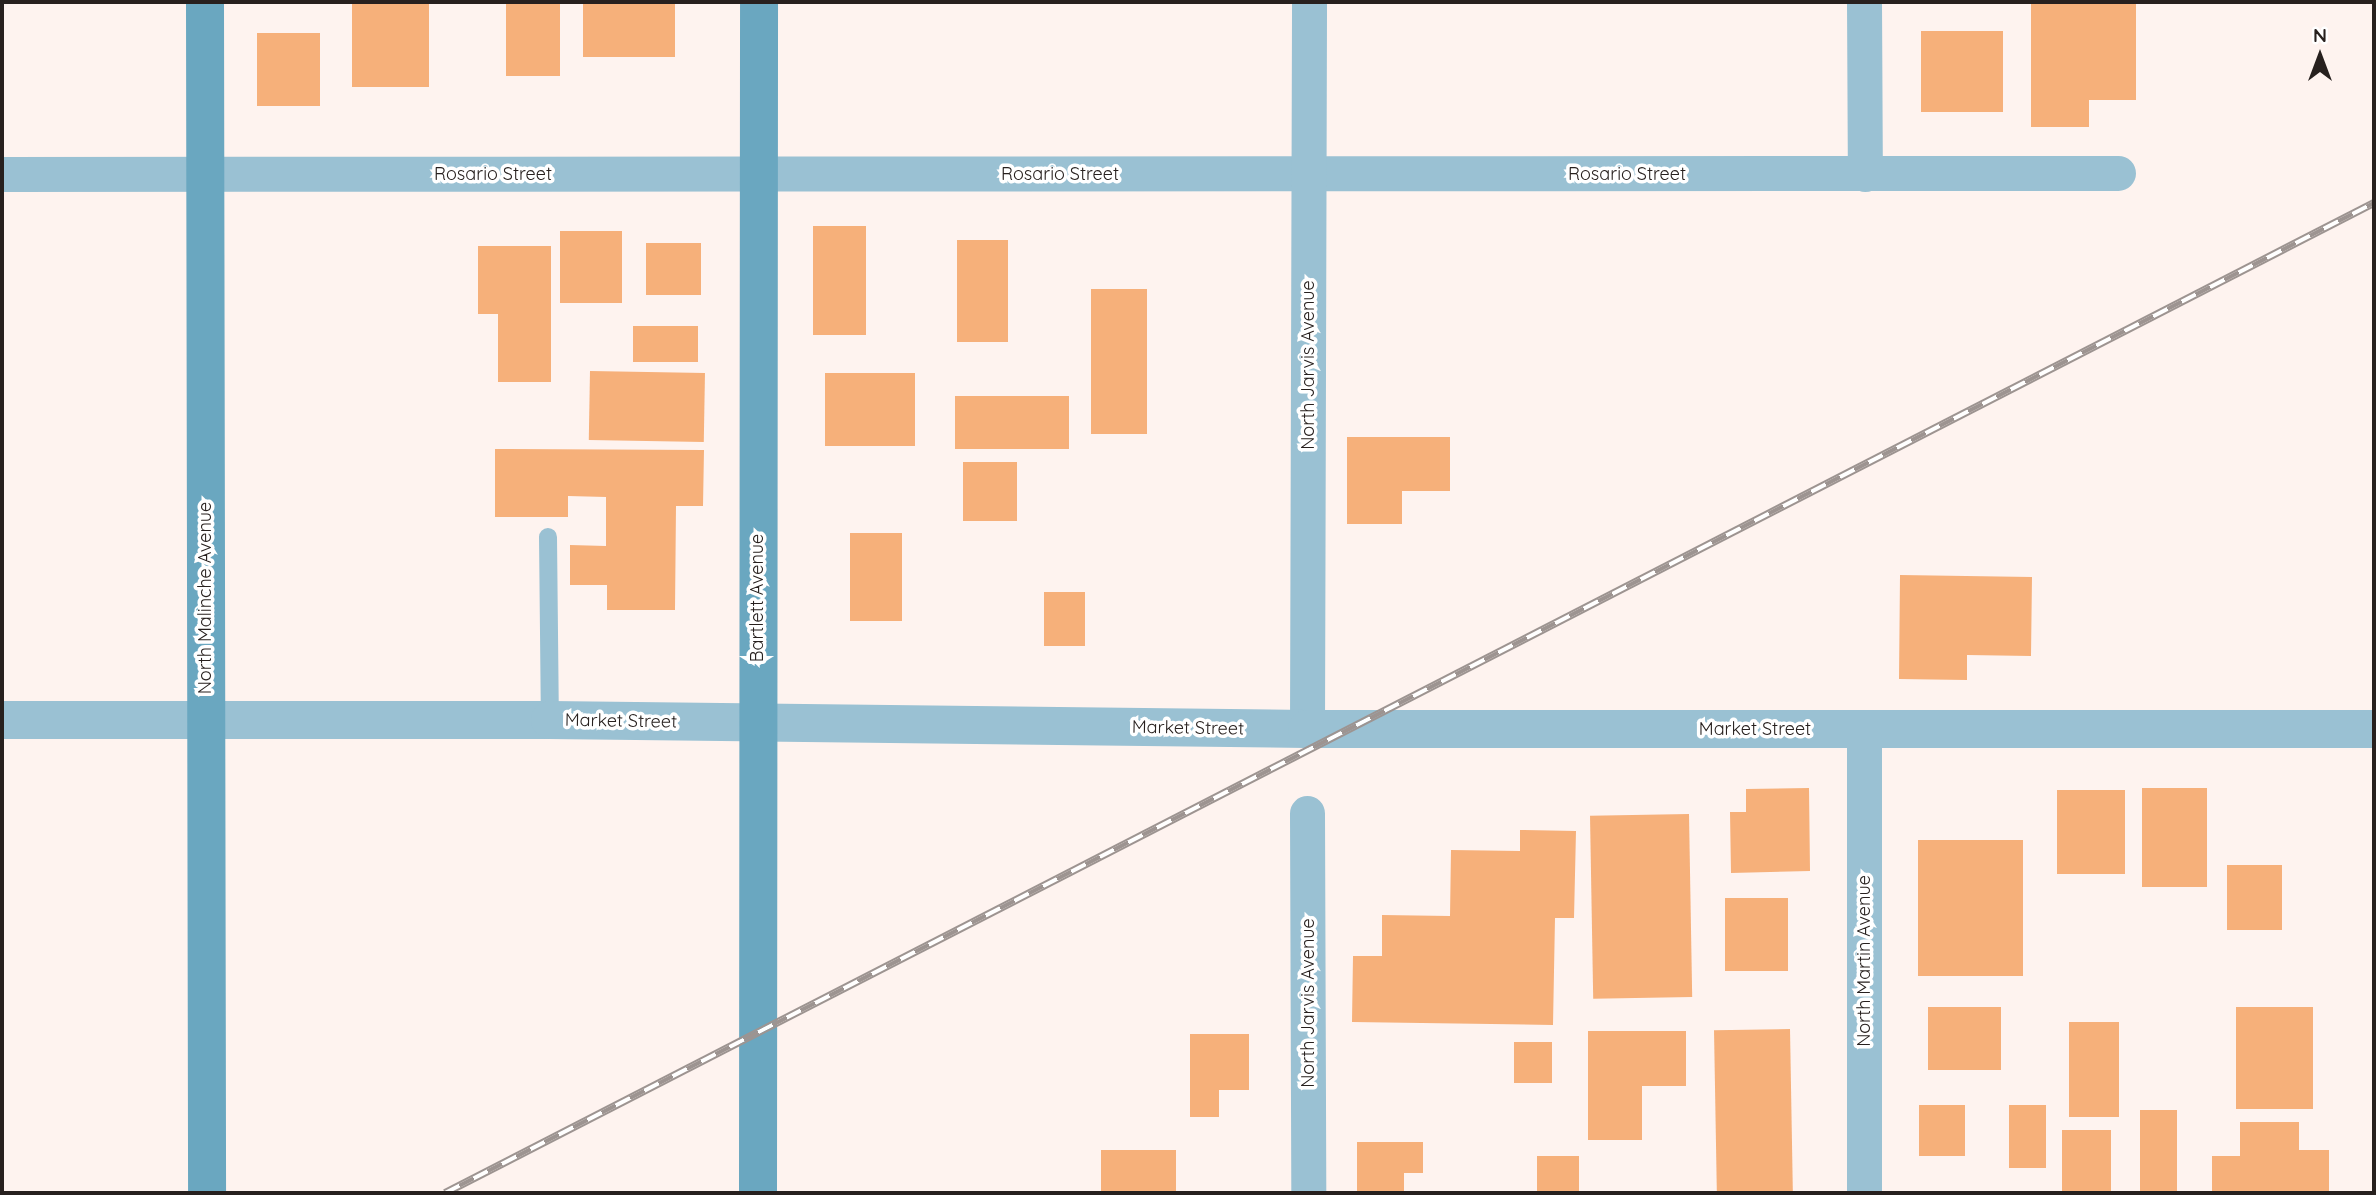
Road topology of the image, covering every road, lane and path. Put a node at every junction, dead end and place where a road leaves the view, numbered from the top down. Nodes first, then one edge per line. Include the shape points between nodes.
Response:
1 (205, 2) edge
2 (759, 2) edge
3 (1309, 2) edge
4 (1864, 2) edge
5 (2118, 173) dead end
6 (2, 174) edge
7 (205, 174) junction
8 (759, 174) junction
9 (1308, 174) junction
10 (1865, 174) junction
11 (548, 537) dead end
12 (205, 719) junction
13 (2, 720) edge
14 (550, 720) junction
15 (756, 723) junction
16 (1307, 729) junction
17 (1864, 729) junction
18 (2374, 729) edge
19 (1307, 813) dead end
20 (207, 1193) edge
21 (758, 1193) edge
22 (1308, 1193) edge
23 (1864, 1193) edge

1 - 7 main road, North Malinche Avenue
2 - 8 main road, Bartlett Avenue
3 - 9 street, North Jarvis Avenue
4 - 10 street
5 - 10 street, Rosario Street
6 - 7 street, Rosario Street
7 - 8 street, Rosario Street
7 - 12 main road, North Malinche Avenue
8 - 9 street, Rosario Street
8 - 15 main road, Bartlett Avenue
9 - 10 street, Rosario Street
9 - 16 street, North Jarvis Avenue
11 - 14 lane
12 - 13 street, Market Street
12 - 14 street, Market Street
12 - 20 main road, North Malinche Avenue
14 - 15 street, Market Street
15 - 16 street, Market Street
15 - 21 main road, Bartlett Avenue
16 - 17 street, Market Street
17 - 18 street, Market Street
17 - 23 street, North Martin Avenue
19 - 22 street, North Jarvis Avenue

